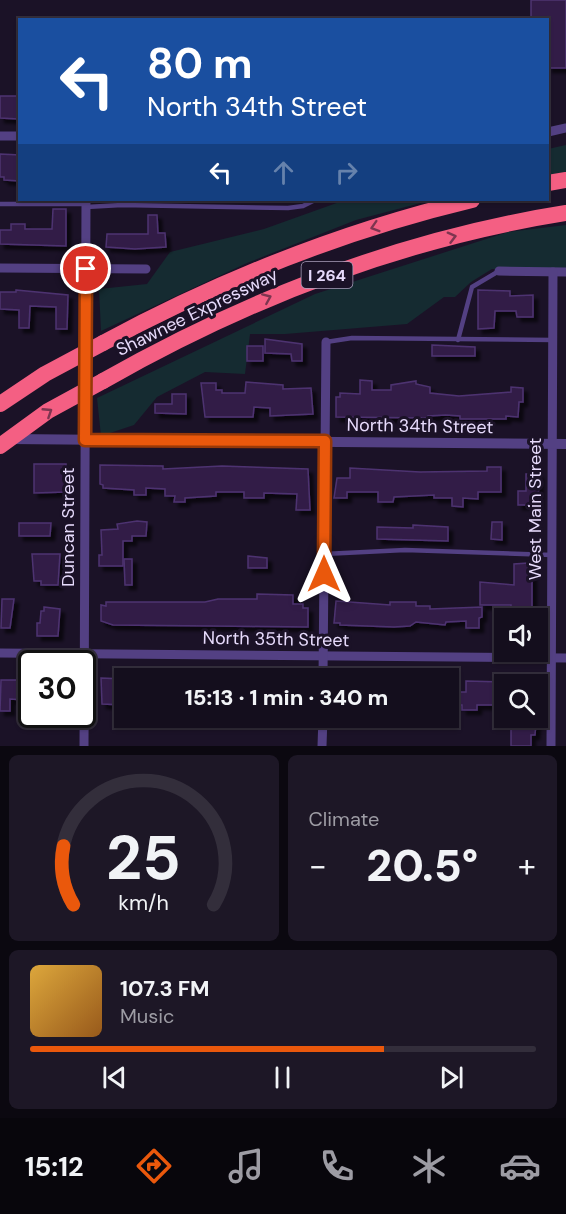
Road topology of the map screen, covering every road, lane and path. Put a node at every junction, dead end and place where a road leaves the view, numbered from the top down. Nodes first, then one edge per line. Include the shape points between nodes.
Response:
1 (566, 128) edge
2 (549, 132) edge
3 (0, 136) edge
4 (18, 136) edge
5 (566, 180) edge
6 (549, 183) edge
7 (313, 201) edge
8 (467, 201) edge
9 (0, 204) edge
10 (86, 204) edge
11 (566, 213) edge
12 (0, 268) edge
13 (86, 269) junction
14 (146, 269) dead end
15 (499, 272) joint
16 (553, 272) junction
17 (566, 272) edge
18 (458, 340) junction
19 (552, 340) junction
20 (326, 342) joint
21 (0, 404) edge
22 (0, 439) edge
23 (85, 440) junction
24 (325, 441) junction
25 (552, 443) junction
26 (566, 444) edge
27 (0, 446) edge
28 (324, 554) junction
29 (552, 555) junction
30 (84, 650) edge
31 (0, 653) edge
32 (18, 653) edge
33 (96, 653) edge
34 (323, 656) junction
35 (551, 658) junction
36 (566, 658) edge
37 (323, 668) edge
38 (84, 728) edge
39 (323, 728) edge
40 (84, 746) edge
41 (322, 746) edge
42 (551, 746) edge

1 - 2 street
3 - 4 street
5 - 6 highway
7 - 10 lane via 288,208
8 -> 21 highway, Shawnee Expressway / I 264, bridge via 368,228 222,284 45,374
9 - 10 lane
10 - 13 street, Duncan Street
27 -> 11 highway, Shawnee Expressway / I 264, bridge via 48,411 173,341 236,311 346,268 476,231
12 - 13 street
13 - 14 street
13 - 23 street, Duncan Street
15 - 16 street
15 - 18 lane via 472,287
16 - 17 street
16 - 19 street, West Main Street
18 - 19 lane
18 - 20 lane via 352,338
19 - 25 street, West Main Street
20 - 24 street
22 - 23 street, North 34th Street
23 - 24 street, North 34th Street
23 - 30 street, Duncan Street
24 - 25 street, North 34th Street
24 - 28 street
25 - 26 street, North 34th Street
25 - 29 street, West Main Street
28 - 29 lane via 405,550
28 - 34 street
29 - 35 street, West Main Street
31 - 32 street, North 35th Street
33 - 34 street, North 35th Street
34 - 35 street, North 35th Street
34 - 37 street
35 - 36 street, North 35th Street
35 - 42 street, West Main Street
38 - 40 street, Duncan Street
39 - 41 street

